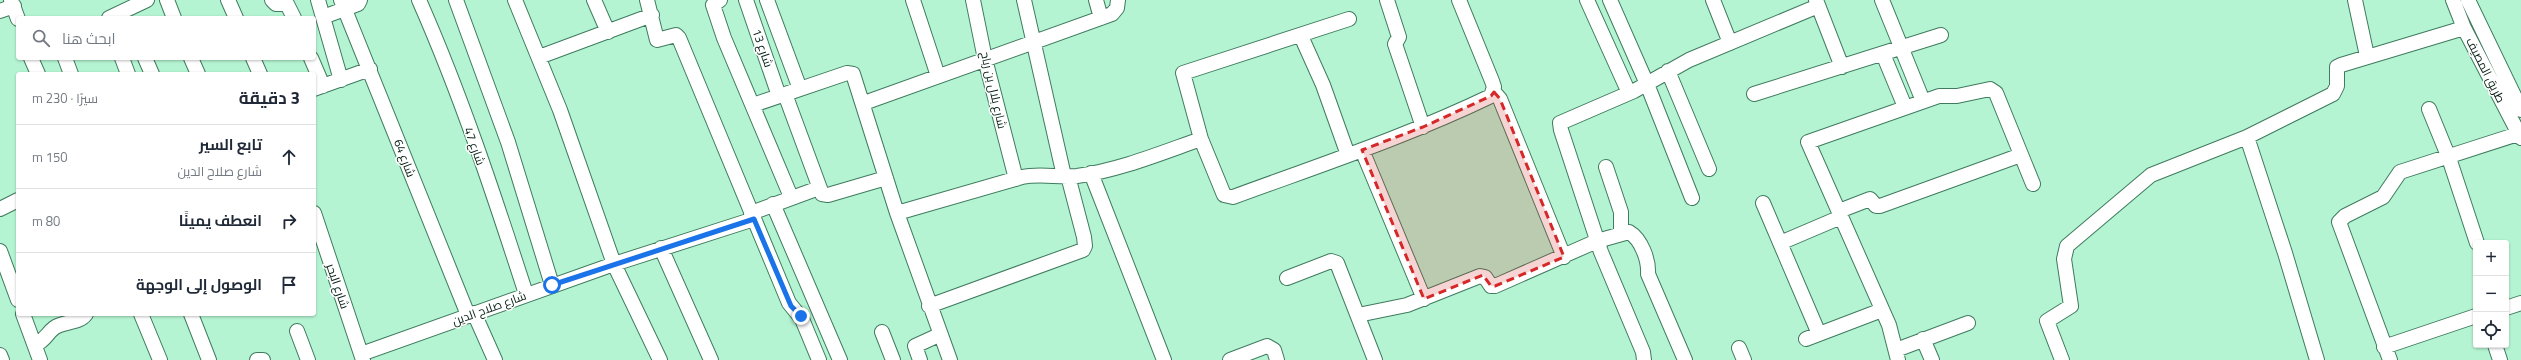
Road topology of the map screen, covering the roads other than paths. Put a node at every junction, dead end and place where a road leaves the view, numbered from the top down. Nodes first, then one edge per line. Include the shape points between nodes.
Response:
1 (147, 0) edge
2 (166, 0) edge
3 (228, 0) edge
4 (272, 0) edge
5 (318, 0) edge
6 (360, 0) edge
7 (419, 0) edge
8 (456, 0) edge
9 (515, 0) edge
10 (594, 0) edge
11 (648, 0) edge
12 (720, 0) edge
13 (746, 0) edge
14 (767, 0) edge
15 (913, 0) edge
16 (973, 0) edge
17 (1024, 0) edge
18 (1096, 0) edge
19 (1118, 0) edge
20 (1387, 0) edge
21 (1459, 0) edge
22 (1587, 0) edge
23 (1610, 0) edge
24 (1713, 0) edge
25 (1882, 0) edge
26 (2355, 0) edge
27 (2453, 0) edge
28 (2468, 0) edge
29 (12, 3) edge
30 (1817, 3) edge
31 (343, 4) edge
32 (124, 9) edge
33 (0, 10) edge
34 (652, 15) junction
35 (17, 16) edge
36 (112, 16) edge
37 (173, 16) edge
38 (235, 16) edge
39 (293, 16) edge
40 (323, 17) junction
41 (1101, 18) junction
42 (1348, 19) dead end
43 (2464, 28) junction
44 (608, 32) junction
45 (1941, 35) dead end
46 (1301, 36) junction
47 (1035, 41) junction
48 (1730, 43) junction
49 (1901, 48) junction
50 (1883, 54) junction
51 (2367, 56) junction
52 (539, 57) junction
53 (985, 59) junction
54 (32, 60) edge
55 (66, 60) edge
56 (123, 60) edge
57 (146, 60) edge
58 (192, 60) edge
59 (254, 60) edge
60 (311, 60) edge
61 (1842, 67) junction
62 (370, 69) junction
63 (1668, 71) junction
64 (37, 72) edge
65 (70, 72) edge
66 (127, 72) edge
67 (151, 72) edge
68 (197, 72) edge
69 (259, 72) edge
70 (314, 72) edge
71 (938, 76) junction
72 (341, 80) junction
73 (1647, 84) junction
74 (318, 87) edge
75 (800, 88) junction
76 (1494, 92) junction
77 (1629, 93) junction
78 (1754, 94) dead end
79 (782, 95) junction
80 (1923, 101) junction
81 (864, 103) junction
82 (752, 105) junction
83 (1905, 107) junction
84 (2429, 109) dead end
85 (2521, 110) edge
86 (1423, 127) junction
87 (2520, 135) edge
88 (2247, 137) junction
89 (1201, 139) junction
90 (1362, 150) junction
91 (1348, 155) junction
92 (2021, 155) junction
93 (2449, 158) junction
94 (1606, 167) dead end
95 (1709, 169) dead end
96 (1091, 174) junction
97 (1066, 176) junction
98 (886, 178) junction
99 (1016, 179) junction
100 (2033, 184) dead end
101 (819, 188) junction
102 (792, 197) junction
103 (1692, 198) dead end
104 (16, 201) edge
105 (1763, 203) dead end
106 (773, 204) junction
107 (0, 209) edge
108 (897, 214) junction
109 (1840, 214) junction
110 (752, 216) junction
111 (316, 219) edge
112 (1621, 233) junction
113 (2476, 240) edge
114 (1597, 241) junction
115 (1780, 243) junction
116 (661, 248) junction
117 (0, 251) edge
118 (1564, 257) junction
119 (614, 264) junction
120 (1287, 278) dead end
121 (552, 285) junction
122 (16, 293) edge
123 (526, 294) junction
124 (1424, 299) junction
125 (2521, 303) edge
126 (929, 306) junction
127 (2509, 307) edge
128 (1882, 310) junction
129 (471, 314) junction
130 (1358, 315) junction
131 (24, 316) edge
132 (83, 316) edge
133 (142, 316) edge
134 (192, 316) edge
135 (2473, 317) edge
136 (1968, 323) dead end
137 (297, 331) dead end
138 (882, 332) dead end
139 (939, 335) junction
140 (1923, 339) junction
141 (35, 345) junction
142 (2496, 348) edge
143 (0, 355) edge
144 (1897, 355) edge
145 (362, 357) edge
146 (2388, 357) edge
147 (1641, 359) edge
148 (1681, 359) edge
149 (2, 360) edge
150 (40, 360) edge
151 (160, 360) edge
152 (209, 360) edge
153 (257, 360) edge
154 (263, 360) edge
155 (308, 360) edge
156 (495, 360) edge
157 (660, 360) edge
158 (711, 360) edge
159 (819, 360) edge
160 (840, 360) edge
161 (893, 360) edge
162 (920, 360) edge
163 (950, 360) edge
164 (1164, 360) edge
165 (1230, 360) edge
166 (1277, 360) edge
167 (1375, 360) edge
168 (1932, 360) edge
169 (2062, 360) edge
170 (2317, 360) edge
171 (2500, 360) edge

1 - 32 street
2 - 37 street
3 - 38 street
4 - 39 street via 276,4 287,4
5 - 40 street
6 - 31 street via 358,4
7 - 123 street, شارع 47 via 494,195
8 - 121 street via 508,142
9 - 52 street
10 - 44 street
11 - 34 street
12 - 82 street via 714,2 713,7
13 - 79 street, شارع 13
14 - 75 street
15 - 71 street
16 - 53 street, شارع بلال بن رباح
17 - 47 street
18 - 41 street
19 - 41 street via 1114,11
20 - 86 street via 1399,37 1395,44
21 - 76 street via 1492,81
22 - 77 street
23 - 73 street
24 - 48 street
25 - 49 street
26 - 51 street
27 - 43 street, طريق المصيف
28 - 85 street, طريق المصيف
29 - 33 street
29 - 35 street
30 - 48 street
30 - 61 street
31 - 40 street
31 - 62 street, شارع 64
32 - 36 street
34 - 44 street
34 - 110 street via 657,40 676,35 679,38
40 - 72 street
41 - 47 street
42 - 46 street
43 - 51 street
43 - 87 street, طريق المصيف
44 - 52 street
45 - 49 street
46 - 89 street via 1183,73
46 - 91 street via 1323,85
47 - 53 street
47 - 97 street
48 - 63 street
49 - 50 street
49 - 80 street
50 - 61 street
50 - 83 street
51 - 88 street via 2337,67 2337,86 2333,94
52 - 119 street
53 - 71 street
53 - 99 street, شارع بلال بن رباح
54 - 64 street
55 - 65 street
56 - 66 street
57 - 67 street
58 - 68 street
59 - 69 street
60 - 70 street
61 - 78 street
62 - 72 street
62 - 129 street, شارع 64
63 - 73 street
63 - 95 street
71 - 81 street
72 - 74 street
73 - 77 street
73 - 103 street
75 - 79 street
75 - 81 street via 851,73 857,79
76 - 86 street via 1491,96
76 - 118 street via 1500,99
77 - 114 street via 1560,123 1560,130
79 - 82 street
79 - 101 street, شارع 13
80 - 83 street
80 - 92 street via 1945,94 1957,96 1993,89
81 - 98 street
82 - 102 street
83 - 109 street via 1808,142
84 - 93 street
86 - 90 street
87 - 93 street
88 - 169 street via 2152,175 2067,246 2064,260 2071,306 2047,321
88 - 170 street
89 - 91 street via 1222,191 1228,198
89 - 96 street
90 - 91 street
90 - 124 street
92 - 100 street
92 - 109 street via 1880,206 1876,206 1870,199
93 - 113 street
93 - 146 street via 2400,172 2383,197 2345,216 2339,222
94 - 112 street via 1621,212
96 - 97 street
96 - 164 street
97 - 99 street via 1036,175
97 - 126 street via 1084,237 1083,250
98 - 101 street via 828,195 822,194
98 - 108 street
99 - 108 street
101 - 102 street, شارع صلاح الدين
102 - 106 street, شارع صلاح الدين
104 - 107 street
105 - 115 street
106 - 110 street, شارع صلاح الدين
106 - 160 street
108 - 126 street
109 - 115 street
109 - 128 street
110 - 116 street, شارع صلاح الدين
110 - 159 street via 791,306 802,319
111 - 145 street, شارع البحر
112 - 114 street
112 - 148 street via 1629,232 1635,236 1649,264 1648,274
114 - 118 street
114 - 147 street
115 - 128 street via 1813,336
116 - 119 street, شارع صلاح الدين
116 - 158 street
117 - 122 street
118 - 124 street via 1495,286 1491,286 1480,276
119 - 121 street, شارع صلاح الدين
119 - 157 street
120 - 130 street via 1335,261 1341,269
121 - 123 street, شارع صلاح الدين
123 - 129 street, شارع صلاح الدين
124 - 130 street
125 - 127 street
126 - 139 street
128 - 144 street
129 - 145 street, شارع صلاح الدين
129 - 156 street, شارع 64
130 - 167 street
131 - 141 street
132 - 141 street via 53,329 44,341
133 - 151 street
134 - 152 street
135 - 146 street
136 - 140 street
137 - 155 street
138 - 161 street
139 - 162 street via 915,346
139 - 163 street
140 - 144 street
140 - 168 street
141 - 150 street
142 - 171 street
143 - 149 street
153 - 154 street
165 - 166 street via 1267,346 1274,350

